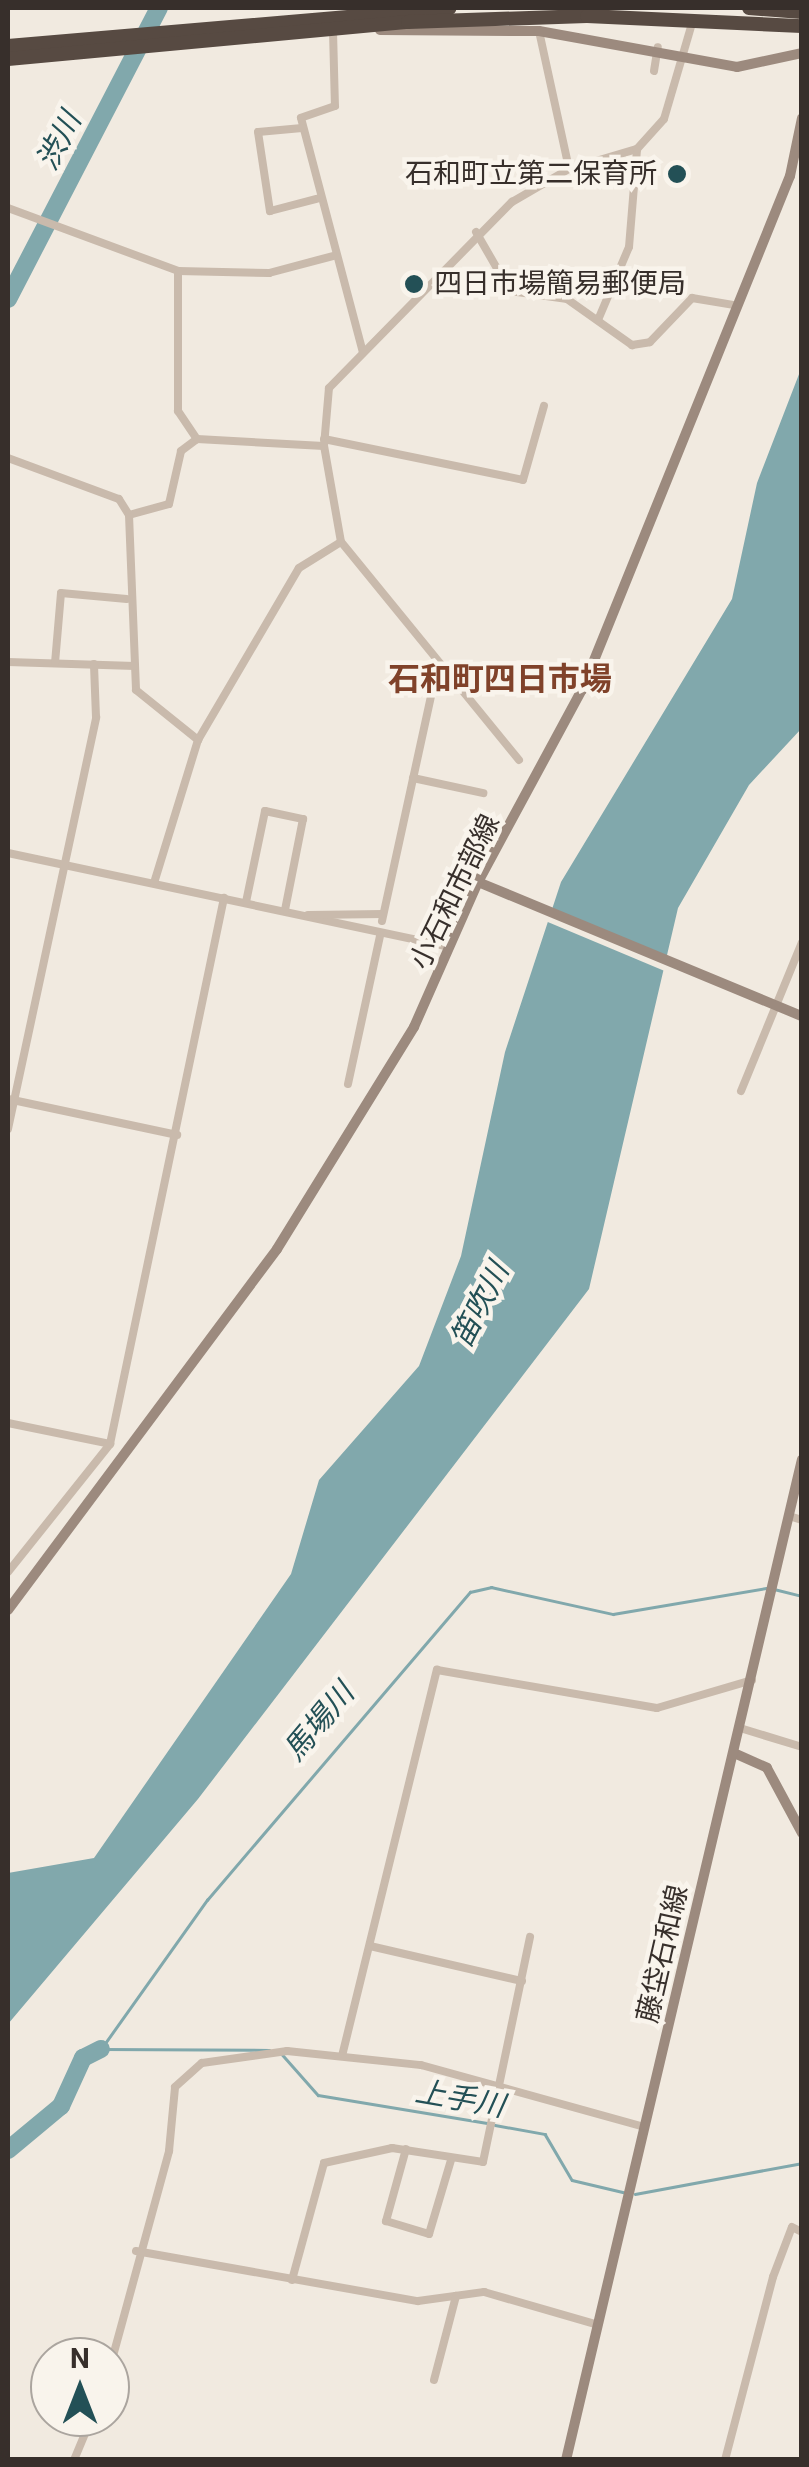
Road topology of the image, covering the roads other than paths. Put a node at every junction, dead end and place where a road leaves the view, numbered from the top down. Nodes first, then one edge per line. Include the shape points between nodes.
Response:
1 (405, 8) edge
2 (449, 8) edge
3 (750, 8) edge
4 (338, 11) edge
5 (798, 19) edge
6 (692, 23) dead end
7 (338, 31) junction
8 (539, 31) junction
9 (160, 39) junction
10 (134, 42) junction
11 (8, 46) edge
12 (658, 47) dead end
13 (802, 53) edge
14 (8, 58) edge
15 (682, 60) junction
16 (786, 61) junction
17 (802, 67) edge
18 (654, 71) dead end
19 (802, 118) edge
20 (302, 128) junction
21 (637, 149) junction
22 (569, 169) junction
23 (316, 199) junction
24 (8, 208) edge
25 (476, 232) junction
26 (332, 256) junction
27 (178, 271) junction
28 (734, 305) junction
29 (598, 320) junction
30 (364, 352) junction
31 (544, 406) dead end
32 (197, 438) junction
33 (324, 442) junction
34 (8, 458) edge
35 (129, 515) junction
36 (341, 542) junction
37 (127, 598) junction
38 (8, 662) edge
39 (55, 663) junction
40 (94, 664) junction
41 (134, 666) junction
42 (437, 670) junction
43 (198, 740) junction
44 (519, 760) dead end
45 (413, 778) junction
46 (483, 793) dead end
47 (8, 852) edge
48 (62, 864) junction
49 (478, 882) junction
50 (154, 883) junction
51 (224, 898) junction
52 (246, 902) junction
53 (285, 910) junction
54 (308, 915) junction
55 (380, 936) dead end
56 (802, 942) edge
57 (449, 947) junction
58 (772, 1008) junction
59 (802, 1016) edge
60 (348, 1084) dead end
61 (742, 1091) dead end
62 (10, 1100) edge
63 (8, 1129) edge
64 (177, 1135) junction
65 (8, 1423) edge
66 (110, 1444) junction
67 (802, 1459) edge
68 (789, 1516) junction
69 (802, 1520) edge
70 (8, 1572) edge
71 (8, 1610) edge
72 (752, 1680) junction
73 (740, 1728) junction
74 (802, 1748) edge
75 (734, 1753) junction
76 (802, 1833) edge
77 (530, 1937) dead end
78 (370, 1946) junction
79 (522, 1981) junction
80 (342, 2056) junction
81 (503, 2088) junction
82 (644, 2127) junction
83 (406, 2149) junction
84 (451, 2160) junction
85 (802, 2232) edge
86 (136, 2251) junction
87 (292, 2280) junction
88 (456, 2296) junction
89 (595, 2324) junction
90 (117, 2337) edge
91 (434, 2380) dead end
92 (566, 2460) edge
93 (725, 2460) edge

1 - 2 highway
1 - 4 highway
3 - 5 highway
4 - 7 main road
4 - 9 highway
5 - 7 highway via 587,16
6 - 15 street
7 - 8 main road
7 - 9 highway
7 - 20 street via 335,106 301,118
8 - 15 main road
8 - 22 street
9 - 10 highway
10 - 11 highway
10 - 14 highway
12 - 18 street
13 - 16 main road
15 - 16 main road
15 - 21 street via 664,119
16 - 17 main road
19 - 28 main road, 小石和市部線 via 790,176
20 - 23 street
20 - 23 street via 258,132 270,211
21 - 22 street
21 - 29 street via 629,246
22 - 25 street
23 - 26 street
24 - 27 street
25 - 29 street via 510,291 567,299
25 - 30 street
26 - 27 street via 269,273
26 - 30 street
27 - 32 street via 178,410
28 - 29 street via 692,298 645,345 624,343
28 - 49 main road, 小石和市部線 via 582,690
30 - 33 street via 329,388
31 - 33 street via 524,480
32 - 33 street
32 - 35 street via 181,451 169,504
33 - 36 street
34 - 35 street via 119,499
35 - 37 street
36 - 42 street
36 - 43 street via 300,568
37 - 39 street via 61,593
37 - 41 street
38 - 39 street
39 - 40 street
40 - 41 street
40 - 48 street via 96,717
41 - 43 street via 136,690
42 - 44 street
42 - 45 street
43 - 50 street
45 - 46 street
45 - 54 street via 382,918
47 - 48 street
48 - 50 street
48 - 62 street
49 - 57 main road, 小石和市部線
49 - 58 main road
50 - 51 street
51 - 52 street
51 - 64 street
52 - 53 street
52 - 53 street via 265,812 303,819
53 - 54 street
54 - 57 street
55 - 60 street
56 - 58 street
57 - 71 main road, 小石和市部線 via 379,1088 278,1249
58 - 59 main road
58 - 61 street
62 - 63 street
62 - 64 street
64 - 66 street
65 - 66 street
66 - 70 street
67 - 68 main road, 藤垈石和線
68 - 69 street
68 - 72 main road, 藤垈石和線
72 - 73 main road, 藤垈石和線
72 - 78 street via 658,1708 437,1670
73 - 74 street
73 - 75 main road, 藤垈石和線
75 - 76 main road via 766,1768
75 - 82 main road, 藤垈石和線
77 - 79 street
78 - 79 street
78 - 80 street
79 - 81 street
80 - 81 street
80 - 86 street via 287,2051 202,2063 183,2076
81 - 82 street
81 - 84 street via 480,2166
82 - 89 main road, 藤垈石和線
83 - 84 street
83 - 84 street via 386,2221 430,2234
83 - 87 street via 324,2163
85 - 93 street via 792,2228 774,2276
86 - 87 street
86 - 90 street
87 - 88 street via 418,2301
88 - 89 street via 484,2292
88 - 91 street
89 - 92 main road, 藤垈石和線

